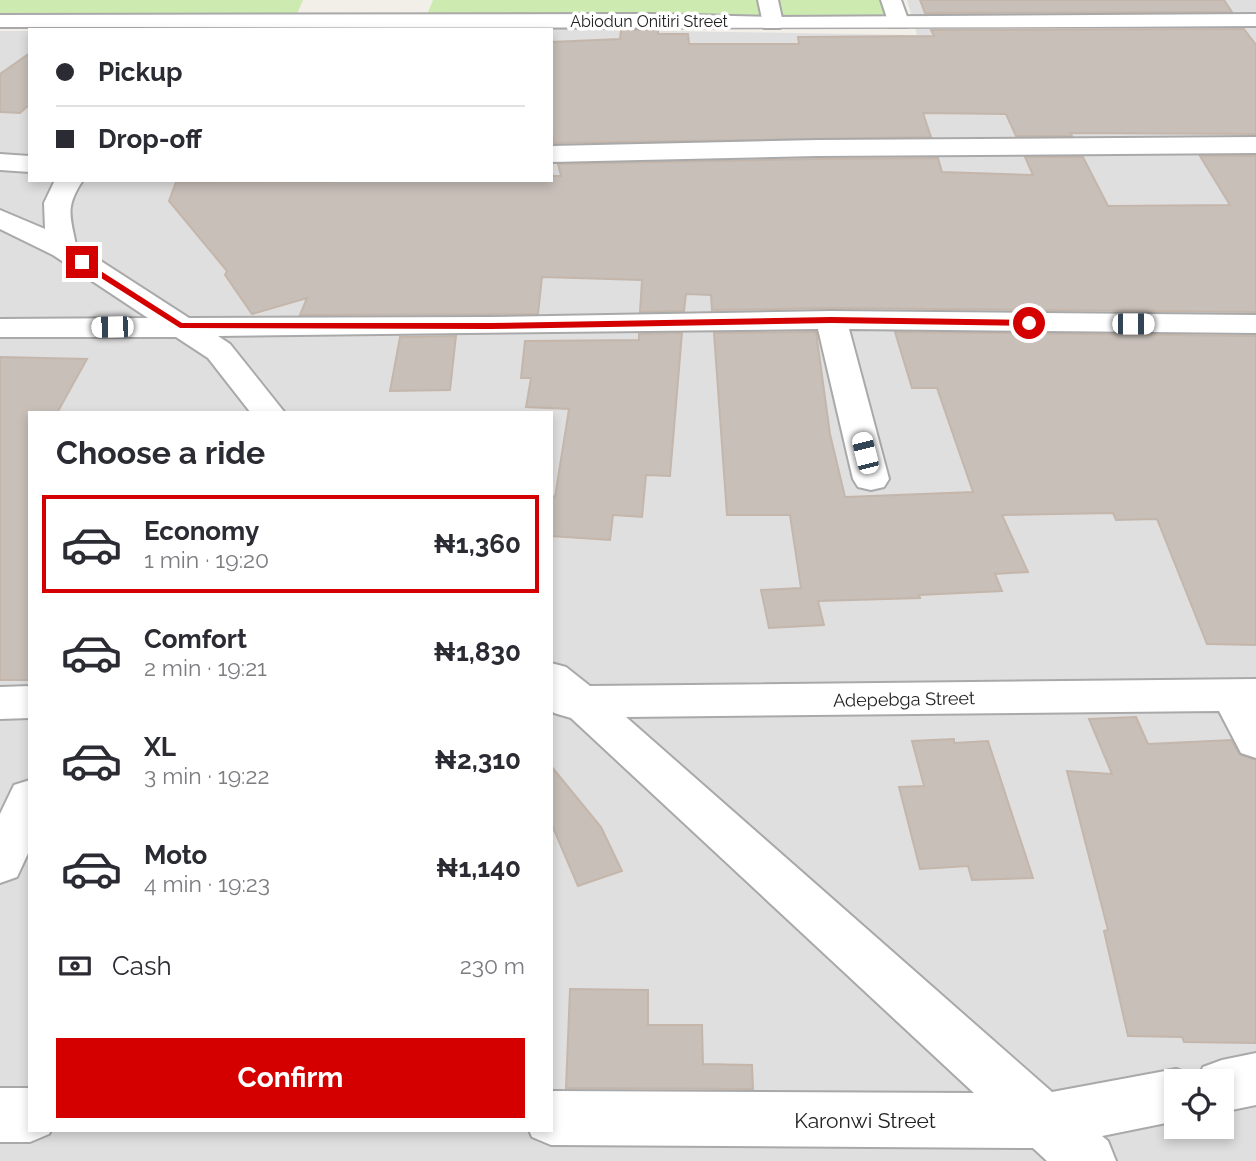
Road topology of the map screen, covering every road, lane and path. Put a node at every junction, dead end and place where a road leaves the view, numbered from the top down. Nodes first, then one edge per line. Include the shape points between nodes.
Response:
1 (768, 0) edge
2 (891, 0) edge
3 (1256, 20) edge
4 (0, 21) edge
5 (898, 22) junction
6 (772, 23) junction
7 (1256, 145) edge
8 (553, 154) edge
9 (0, 162) edge
10 (28, 164) edge
11 (68, 182) edge
12 (0, 218) edge
13 (63, 249) junction
14 (831, 320) junction
15 (180, 325) junction
16 (1246, 325) edge
17 (0, 328) edge
18 (1256, 356) edge
19 (266, 411) edge
20 (871, 479) dead end
21 (561, 694) edge
22 (1244, 696) edge
23 (0, 702) edge
24 (28, 702) edge
25 (1256, 741) edge
26 (28, 802) edge
27 (0, 863) edge
28 (1256, 1079) edge
29 (1234, 1084) edge
30 (1164, 1097) edge
31 (0, 1115) edge
32 (28, 1115) edge
33 (553, 1118) edge
34 (1044, 1121) junction
35 (1088, 1161) edge

1 - 6 street
2 - 5 street
3 - 5 street, Abiodun Onitiri Street
4 - 6 street, Abiodun Onitiri Street
5 - 6 street, Abiodun Onitiri Street
7 - 8 street
9 - 10 street
11 - 13 street via 56,197
12 - 13 street
13 - 15 street
14 - 15 street
14 - 16 street
14 - 20 street
15 - 17 street
15 - 19 street via 219,351
16 - 18 street
21 - 22 street, Adepebga Street
21 - 34 street
22 - 25 street
23 - 24 street
26 - 27 street
28 - 29 street
30 - 34 street, Karonwi Street
31 - 32 street
33 - 34 street, Karonwi Street
34 - 35 street

